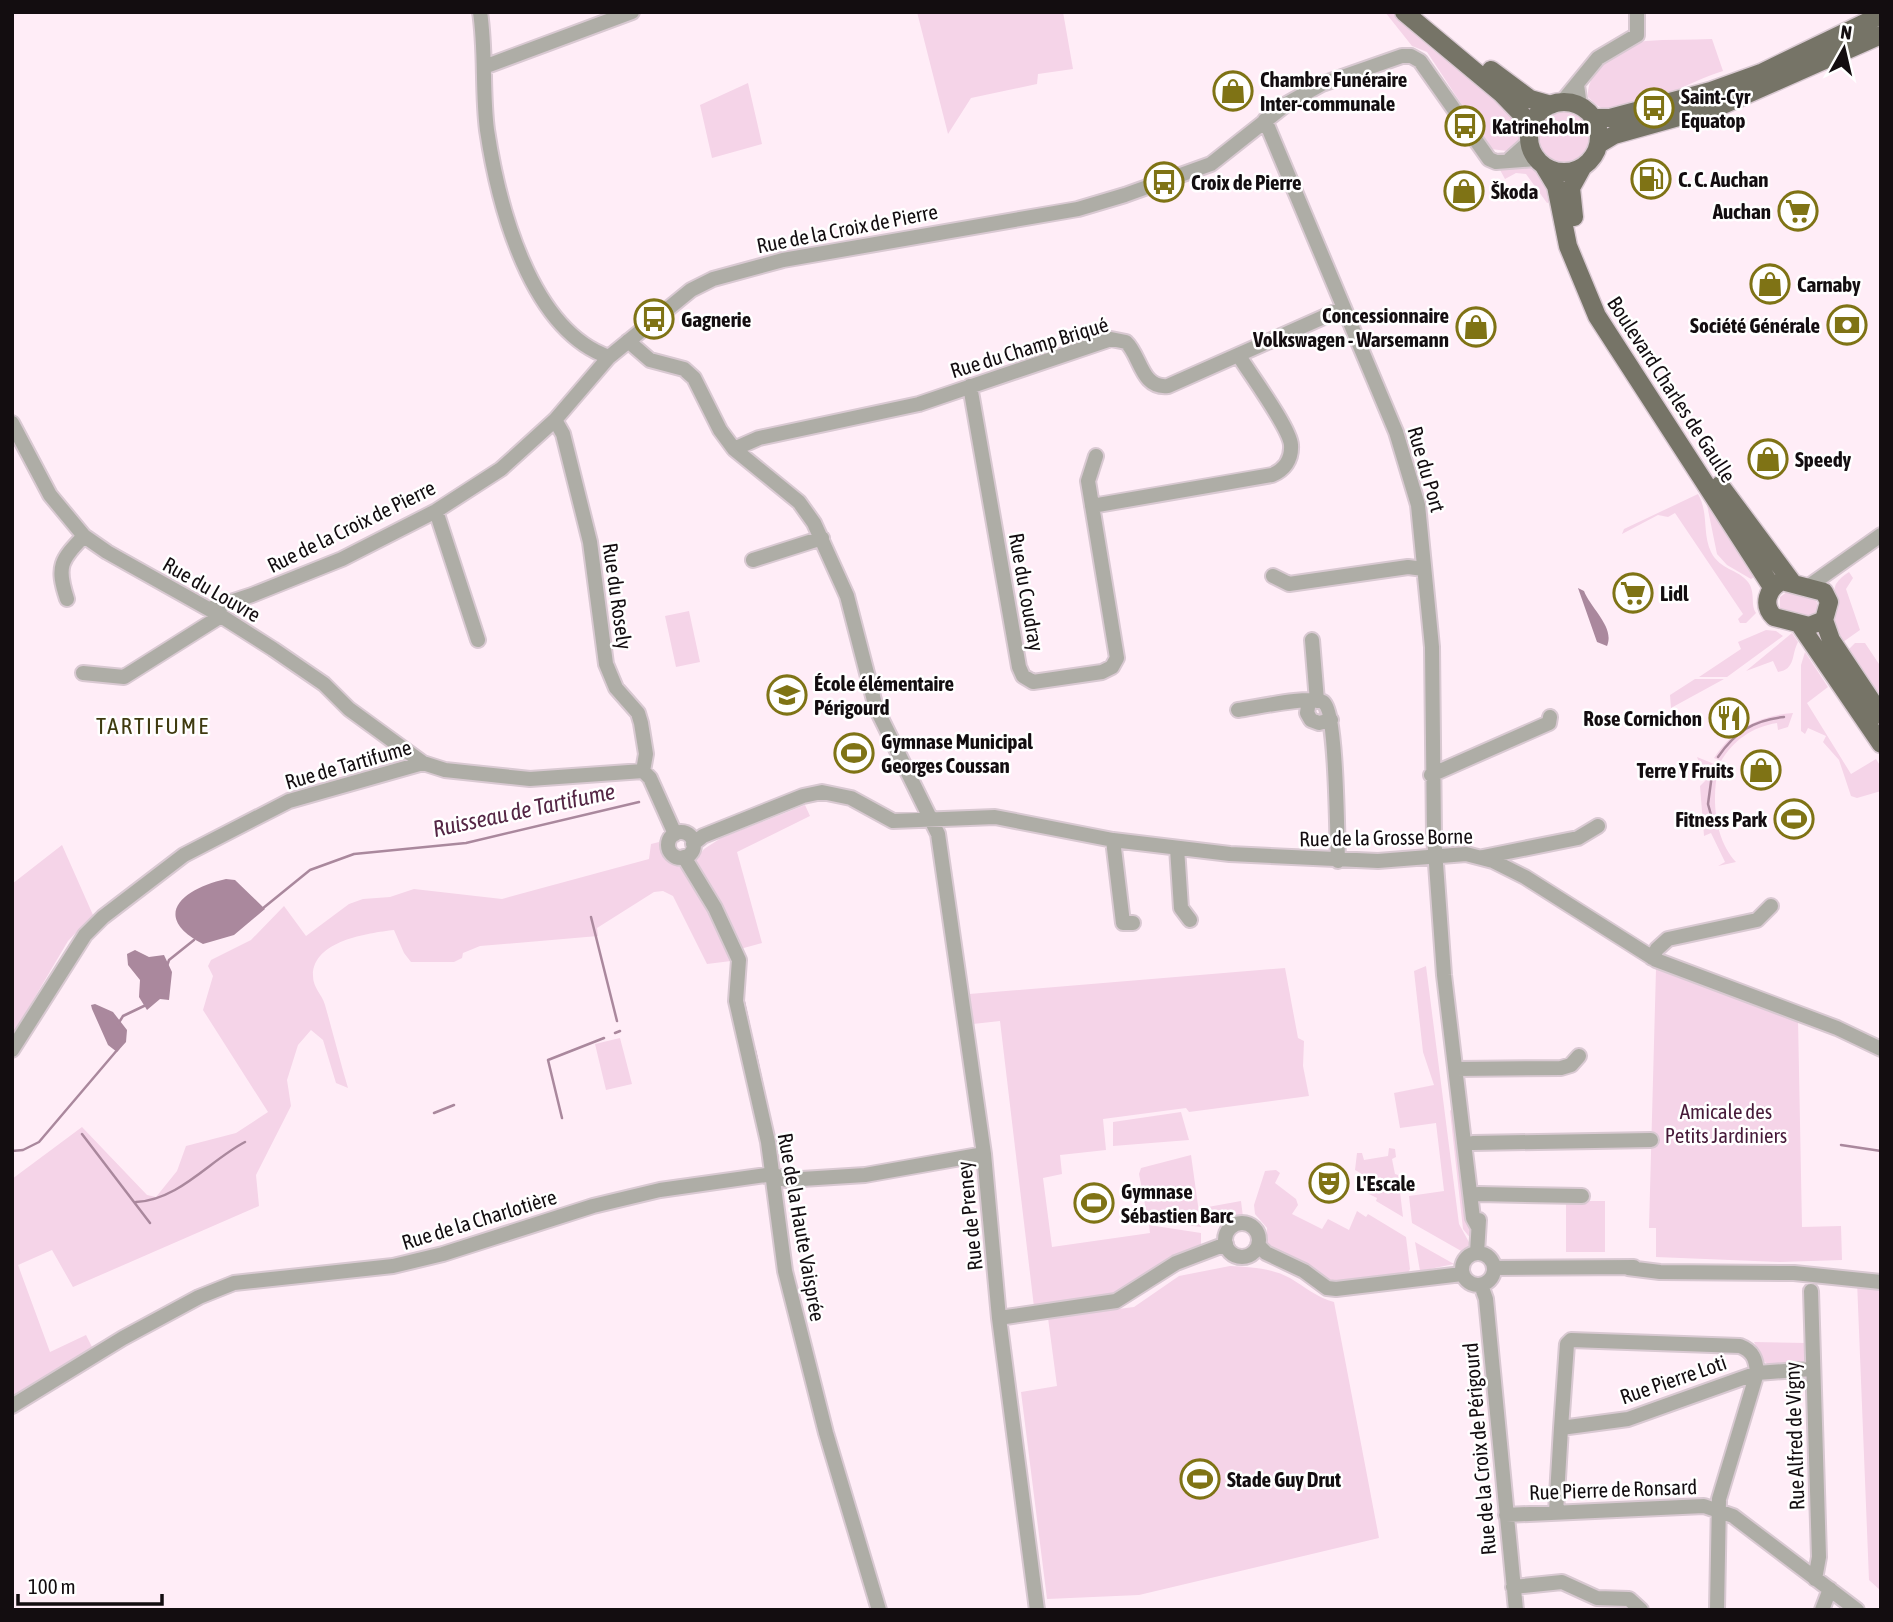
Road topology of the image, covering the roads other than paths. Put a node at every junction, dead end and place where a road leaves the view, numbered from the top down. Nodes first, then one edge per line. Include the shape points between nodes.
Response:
1 (480, 12) edge
2 (632, 12) edge
3 (1404, 12) edge
4 (1421, 12) edge
5 (1637, 12) edge
6 (1881, 15) edge
7 (1881, 34) edge
8 (484, 67) junction
9 (1577, 85) junction
10 (1556, 103) junction
11 (1587, 112) junction
12 (1265, 120) junction
13 (1530, 133) junction
14 (1599, 144) junction
15 (1508, 159) junction
16 (1540, 163) junction
17 (1582, 168) junction
18 (1344, 308) junction
19 (628, 341) junction
20 (1239, 356) junction
21 (609, 357) junction
22 (970, 386) junction
23 (555, 420) junction
24 (12, 424) edge
25 (18, 448) edge
26 (734, 449) junction
27 (1096, 456) dead end
28 (1092, 506) junction
29 (436, 510) junction
30 (1881, 535) edge
31 (84, 536) junction
32 (821, 538) junction
33 (1881, 543) edge
34 (753, 560) dead end
35 (1424, 569) junction
36 (1273, 576) dead end
37 (1801, 584) junction
38 (1772, 587) junction
39 (1828, 595) junction
40 (67, 599) dead end
41 (215, 612) junction
42 (1824, 620) junction
43 (1800, 625) junction
44 (478, 640) dead end
45 (1312, 640) dead end
46 (83, 673) dead end
47 (1313, 701) junction
48 (1238, 710) dead end
49 (1881, 715) edge
50 (1550, 717) dead end
51 (1881, 744) edge
52 (424, 763) junction
53 (643, 771) junction
54 (1431, 775) junction
55 (933, 820) junction
56 (1598, 826) dead end
57 (675, 834) junction
58 (1113, 840) junction
59 (693, 844) junction
60 (1177, 848) junction
61 (1436, 854) junction
62 (1482, 857) junction
63 (684, 858) junction
64 (1338, 861) junction
65 (1772, 906) dead end
66 (1190, 920) dead end
67 (1133, 923) dead end
68 (1652, 958) junction
69 (1881, 1049) edge
70 (12, 1050) edge
71 (1579, 1056) dead end
72 (1460, 1069) junction
73 (1651, 1140) dead end
74 (1473, 1143) junction
75 (984, 1154) junction
76 (773, 1174) junction
77 (1478, 1194) junction
78 (1582, 1196) dead end
79 (1478, 1227) junction
80 (1226, 1244) junction
81 (1258, 1245) junction
82 (1477, 1253) junction
83 (1494, 1268) junction
84 (1794, 1273) junction
85 (1881, 1273) edge
86 (1462, 1274) junction
87 (1881, 1282) edge
88 (1481, 1285) junction
89 (1811, 1290) dead end
90 (999, 1318) junction
91 (1812, 1369) junction
92 (1757, 1373) junction
93 (12, 1406) edge
94 (1560, 1428) junction
95 (1718, 1508) junction
96 (1556, 1512) junction
97 (1506, 1515) junction
98 (1815, 1579) junction
99 (1513, 1587) junction
100 (1830, 1589) junction
101 (879, 1610) edge
102 (1037, 1610) edge
103 (1516, 1610) edge
104 (1641, 1610) edge
105 (1717, 1610) edge
106 (1822, 1610) edge
107 (1857, 1610) edge

1 - 8 street
2 - 8 street
3 - 13 main road via 1501,93
4 - 10 main road via 1530,99
5 - 9 street via 1637,36 1598,58
6 - 11 main road via 1761,73 1711,91 1610,118
7 - 14 main road via 1762,90 1614,135
8 - 21 street via 491,150 516,244 545,305 582,344
9 - 10 street
9 - 11 street
10 - 11 main road
10 - 13 main road
11 - 14 main road
12 - 15 street, Rue de la Croix de Pierre via 1339,76 1411,56 1430,73 1486,157 1496,162
12 - 18 street, Rue du Port
12 - 19 street, Rue de la Croix de Pierre via 1210,164 1078,209 910,236 729,273 691,290
13 - 15 street
13 - 16 main road
14 - 17 main road
15 - 16 street, Rue de la Croix de Pierre
16 - 17 main road via 1562,173
16 - 38 main road, Boulevard Charles de Gaulle via 1556,186 1568,246 1592,308
17 - 37 main road, Boulevard Charles de Gaulle via 1572,184 1571,204 1599,298 1726,495
18 - 20 street, Rue du Champ Briqué
18 - 35 street, Rue du Port via 1410,474 1420,516
19 - 21 street, Rue de la Croix de Pierre
19 - 26 street, Rue de Preney via 650,360 684,369 694,378
20 - 22 street, Rue du Champ Briqué via 1160,387 1147,378 1130,345 1111,339
20 - 28 street via 1290,438 1291,455 1282,470
21 - 23 street, Rue de la Croix de Pierre
22 - 26 street, Rue du Champ Briqué via 919,404 759,438
22 - 28 street, Rue du Coudray via 1019,667 1029,680 1102,672 1112,667 1116,658
23 - 29 street, Rue de la Croix de Pierre via 501,469
23 - 53 street, Rue du Rosely via 563,434 590,542 606,664 616,688 642,723 646,742
24 - 25 street, Rue du Louvre
25 - 31 street, Rue du Louvre
26 - 32 street, Rue de Preney via 799,502
27 - 28 street, Rue du Coudray via 1088,481
29 - 41 street, Rue de la Croix de Pierre via 342,559
29 - 44 street
30 - 37 street
31 - 40 street via 62,562 60,576
31 - 41 street, Rue du Louvre
32 - 34 street
32 - 55 street, Rue de Preney via 847,596 876,708
33 - 39 street via 1843,569
35 - 36 street via 1408,567 1289,584
35 - 54 street, Rue du Port via 1434,691
37 - 38 main road via 1782,582
37 - 39 main road
38 - 43 main road via 1767,602 1770,613
39 - 42 main road
41 - 46 street, Rue de la Croix de Pierre via 124,677
41 - 52 street, Rue du Louvre via 324,684 349,709
42 - 43 main road
42 - 49 main road via 1831,640
43 - 51 main road
45 - 47 street
47 - 48 street
47 - 64 street via 1327,706 1331,720
50 - 54 street via 1549,723
52 - 53 street, Rue de Tartifume via 445,770 530,779
52 - 70 street, Rue de Tartifume via 289,801 184,855 85,934
53 - 57 street
54 - 61 street, Rue du Port
55 - 58 street, Rue de la Grosse Borne via 995,817
55 - 59 street via 893,821 851,798 822,792 797,798
55 - 75 street, Rue de Preney
56 - 62 street via 1578,838
57 - 59 street via 687,834
57 - 63 street via 668,844 670,852
58 - 60 street, Rue de la Grosse Borne
58 - 67 street via 1123,923
59 - 63 street
60 - 64 street, Rue de la Grosse Borne
60 - 66 street via 1181,908
61 - 62 street, Rue de la Grosse Borne
61 - 64 street, Rue de la Grosse Borne
61 - 72 street
62 - 68 street, Rue de la Grosse Borne via 1525,877
63 - 76 street, Rue de la Haute Vaisprée via 715,908 739,960 736,1001
65 - 68 street via 1757,920 1668,939
68 - 69 street, Rue de la Grosse Borne via 1838,1028
71 - 72 street via 1560,1068
72 - 74 street
72 - 79 street via 1473,1218
73 - 74 street
74 - 77 street
75 - 76 street, Rue de la Charlotière via 864,1175 786,1180
75 - 90 street, Rue de Preney
76 - 93 street, Rue de la Charlotière via 660,1190 593,1206 393,1266 234,1283 123,1338
76 - 101 street, Rue de la Haute Vaisprée via 779,1237 799,1333
77 - 78 street
77 - 79 street
79 - 82 street
80 - 81 street via 1231,1253 1241,1257 1252,1254
80 - 81 street via 1229,1230 1245,1224 1258,1234
80 - 90 street via 1176,1263 1116,1301
81 - 86 street via 1331,1289
82 - 83 street via 1489,1257
82 - 86 street via 1464,1261
83 - 84 street
83 - 88 street via 1490,1280
84 - 85 street via 1832,1269
84 - 87 street
86 - 88 street via 1469,1283
88 - 97 street, Rue de la Croix de Périgourd via 1494,1369
89 - 91 street, Rue Alfred de Vigny
90 - 102 street, Rue de Preney
91 - 92 street, Rue Pierre Loti
91 - 98 street, Rue Alfred de Vigny via 1819,1557
92 - 94 street, Rue Pierre Loti via 1628,1419
92 - 94 street via 1750,1350 1740,1346 1571,1340
92 - 95 street
94 - 96 street
95 - 96 street, Rue Pierre de Ronsard
95 - 98 street, Rue Pierre de Ronsard
95 - 105 street
96 - 97 street, Rue Pierre de Ronsard
97 - 99 street, Rue de la Croix de Périgourd
98 - 100 street, Rue Pierre de Ronsard
99 - 103 street, Rue de la Croix de Périgourd
99 - 104 street via 1562,1582 1598,1598 1629,1599
100 - 106 street
100 - 107 street, Rue Pierre de Ronsard

